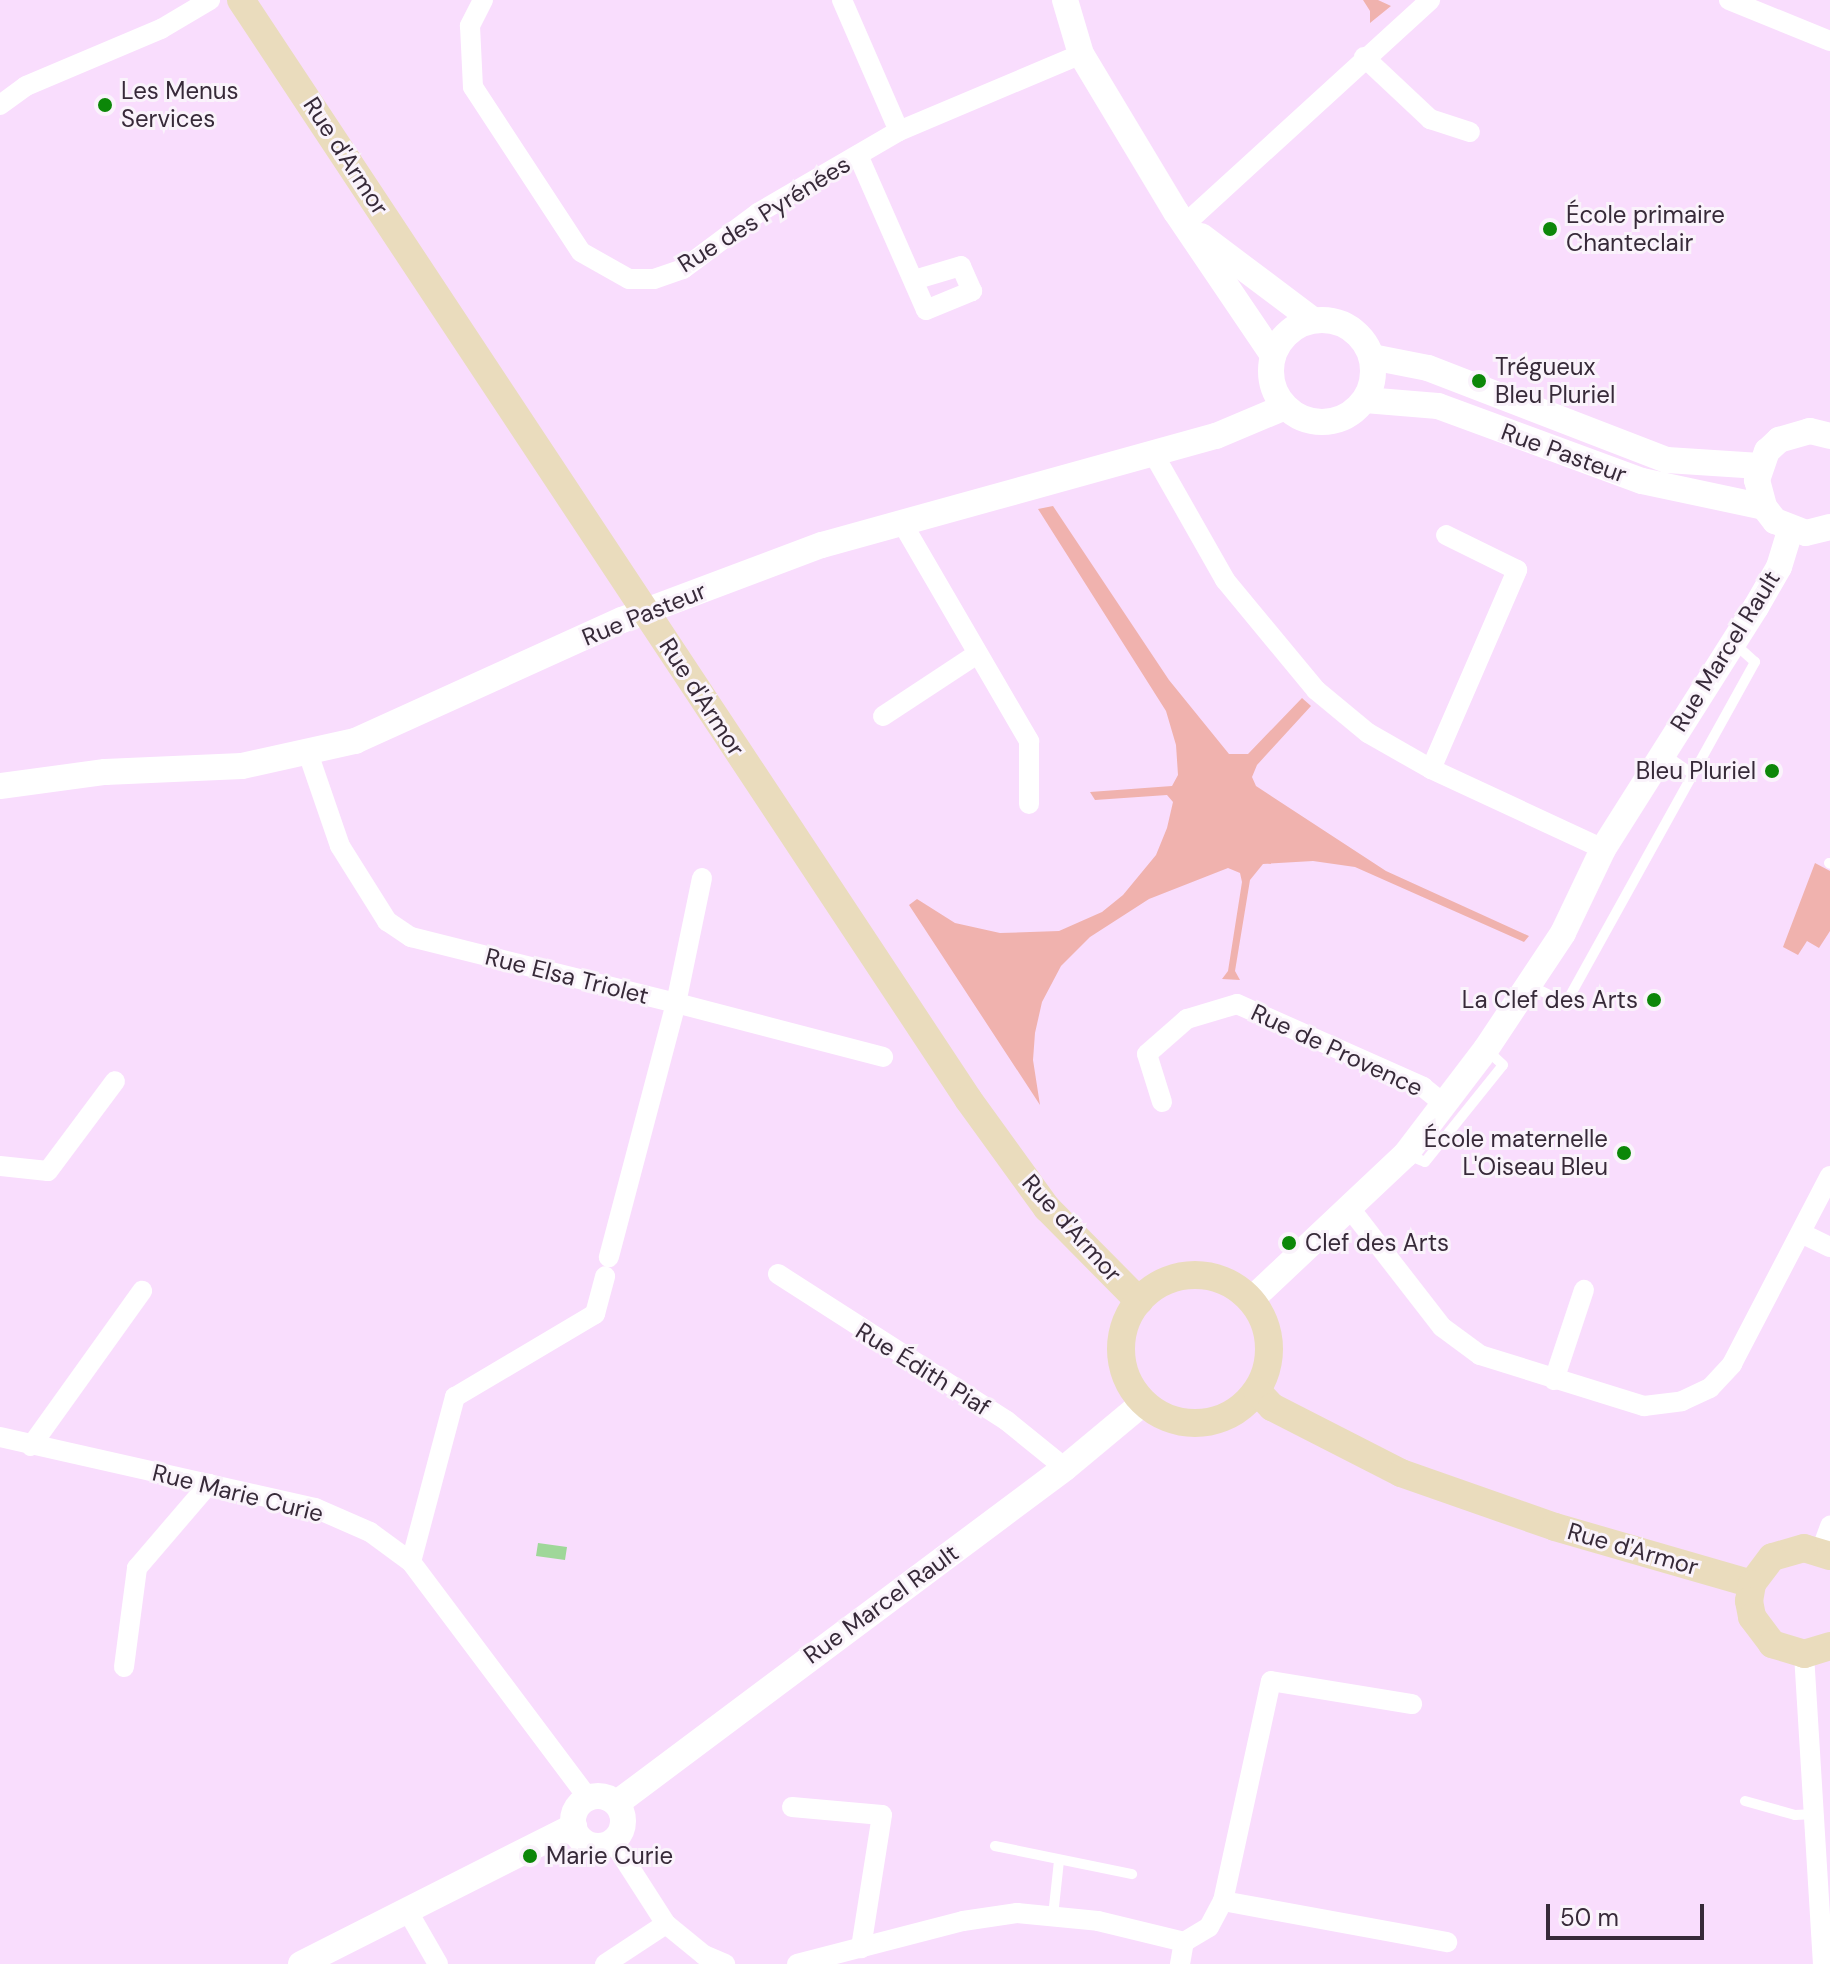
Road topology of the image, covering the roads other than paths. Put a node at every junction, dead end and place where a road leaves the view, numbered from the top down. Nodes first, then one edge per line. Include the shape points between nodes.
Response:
1 (210, 0) edge
2 (241, 0) edge
3 (483, 0) edge
4 (842, 0) edge
5 (1065, 0) edge
6 (1430, 0) edge
7 (1729, 0) edge
8 (1830, 41) edge
9 (1081, 54) junction
10 (1364, 57) junction
11 (0, 105) edge
12 (899, 131) junction
13 (1470, 132) dead end
14 (858, 155) junction
15 (1185, 224) junction
16 (914, 280) dead end
17 (1313, 320) junction
18 (1273, 355) junction
19 (1372, 357) junction
20 (1365, 400) junction
21 (1285, 407) junction
22 (1829, 432) edge
23 (1153, 453) junction
24 (1760, 466) junction
25 (1764, 507) junction
26 (901, 521) junction
27 (1830, 527) edge
28 (1790, 530) junction
29 (1446, 535) dead end
30 (647, 611) junction
31 (1732, 642) junction
32 (977, 654) junction
33 (883, 716) dead end
34 (1662, 752) junction
35 (308, 753) junction
36 (1431, 769) junction
37 (1691, 773) junction
38 (0, 786) edge
39 (1029, 804) dead end
40 (1603, 849) junction
41 (702, 878) dead end
42 (1529, 985) junction
43 (676, 1003) junction
44 (1486, 1049) junction
45 (883, 1057) dead end
46 (115, 1081) dead end
47 (1162, 1102) dead end
48 (1444, 1104) junction
49 (1406, 1154) junction
50 (0, 1166) edge
51 (1830, 1176) edge
52 (1352, 1211) junction
53 (1801, 1233) junction
54 (1830, 1247) edge
55 (778, 1274) dead end
56 (1584, 1290) dead end
57 (142, 1291) dead end
58 (1251, 1300) junction
59 (1139, 1301) junction
60 (1554, 1380) junction
61 (1257, 1391) junction
62 (1143, 1403) junction
63 (0, 1437) edge
64 (31, 1446) junction
65 (1065, 1468) junction
66 (209, 1484) junction
67 (1827, 1544) edge
68 (411, 1562) junction
69 (1752, 1584) junction
70 (1817, 1650) edge
71 (124, 1667) dead end
72 (1412, 1704) dead end
73 (588, 1798) junction
74 (1745, 1801) dead end
75 (617, 1803) junction
76 (792, 1807) dead end
77 (1814, 1814) junction
78 (574, 1826) junction
79 (612, 1840) junction
80 (995, 1846) dead end
81 (1059, 1861) junction
82 (1132, 1874) dead end
83 (1223, 1901) junction
84 (407, 1910) junction
85 (1053, 1916) junction
86 (666, 1924) junction
87 (1184, 1942) junction
88 (1447, 1942) dead end
89 (861, 1948) junction
90 (301, 1964) edge
91 (438, 1964) edge
92 (605, 1964) edge
93 (725, 1964) edge
94 (797, 1964) edge
95 (1180, 1964) edge
96 (1823, 1964) edge

1 - 11 street via 161,29 26,86
2 - 30 main road, Rue d'Armor
3 - 14 street, Rue des Pyrénées via 470,26 473,87 581,252 629,279 654,279 683,269 758,213
4 - 12 street
5 - 9 street
6 - 10 street
7 - 8 street
9 - 12 street, Rue des Pyrénées
9 - 15 street
10 - 13 street via 1430,119
10 - 15 street
12 - 14 street, Rue des Pyrénées
14 - 16 street, Rue des Pyrénées
15 - 17 street
15 - 18 street
17 - 18 street via 1288,332
17 - 19 street via 1343,324 1366,343
18 - 21 street via 1271,383
19 - 20 street via 1374,372
19 - 24 street, Rue Pasteur via 1428,368 1667,460
20 - 21 street via 1341,419 1326,422 1311,421
20 - 25 street, Rue Pasteur via 1438,406 1642,481
21 - 23 street, Rue Pasteur via 1216,436
22 - 24 street via 1787,436 1767,451
23 - 26 street, Rue Pasteur
23 - 36 street via 1225,580 1277,648 1316,690 1368,733
24 - 25 street
25 - 28 street
26 - 30 street, Rue Pasteur
26 - 32 street
27 - 28 street via 1806,533
28 - 31 street, Rue Marcel Rault via 1779,567
29 - 36 street via 1517,570
30 - 35 street, Rue Pasteur via 355,741
30 - 59 main road, Rue d'Armor via 968,1099 1047,1208
31 - 34 street, Rue Marcel Rault
31 - 37 lane via 1755,662
32 - 33 street
32 - 39 street via 1029,741
34 - 37 lane
34 - 40 street, Rue Marcel Rault
35 - 38 street, Rue Pasteur via 242,766 105,772
35 - 43 street, Rue Elsa Triolet via 340,846 387,921 411,937
36 - 40 street
37 - 42 lane via 1566,1003
40 - 42 street, Rue Marcel Rault via 1563,933
41 - 43 street
42 - 44 street, Rue Marcel Rault
43 - 45 street
43 - 68 street, Rue Elsa Triolet via 595,1314 455,1397
44 - 48 street, Rue Marcel Rault
44 - 49 lane via 1503,1065 1425,1162
46 - 50 street via 48,1171
47 - 48 street, Rue de Provence via 1147,1054 1187,1019 1237,1004 1423,1087
48 - 49 street, Rue Marcel Rault
49 - 52 street, Rue Marcel Rault
51 - 53 street
52 - 58 street, Rue Marcel Rault
52 - 60 street via 1442,1327 1480,1355
53 - 54 street
53 - 60 street via 1732,1364 1710,1388 1682,1401 1644,1406
55 - 65 street, Rue Édith Piaf via 1007,1421
56 - 60 street
57 - 64 street
58 - 59 main road via 1231,1284 1207,1276 1182,1276 1158,1284
58 - 61 main road via 1264,1320 1270,1344
59 - 62 main road via 1121,1342 1130,1385
61 - 62 main road via 1243,1407 1203,1423 1171,1419
61 - 69 main road, Rue d'Armor via 1272,1407 1401,1473 1555,1527
62 - 65 street, Rue Marcel Rault
63 - 64 street, Rue Marie Curie
64 - 66 street, Rue Marie Curie
65 - 75 street, Rue Marcel Rault
66 - 68 street, Rue Marie Curie via 315,1508 370,1532
66 - 71 street via 137,1568
67 - 69 main road via 1780,1554 1760,1569
68 - 73 street, Rue Marie Curie
69 - 70 main road via 1750,1609 1760,1632 1772,1644
70 - 77 street
72 - 83 street via 1271,1681
73 - 75 street via 603,1796
73 - 78 street via 576,1809
74 - 77 lane via 1795,1815
75 - 79 street via 623,1825
76 - 89 street via 882,1815
77 - 96 street
78 - 79 street via 591,1844
78 - 84 street
79 - 86 street
80 - 81 lane
81 - 82 lane
81 - 85 lane
83 - 87 street via 1209,1927
83 - 88 street
84 - 90 street
84 - 91 street
85 - 87 street
85 - 89 street via 1017,1913 963,1921
86 - 92 street
86 - 93 street via 704,1955
87 - 95 street
89 - 94 street

